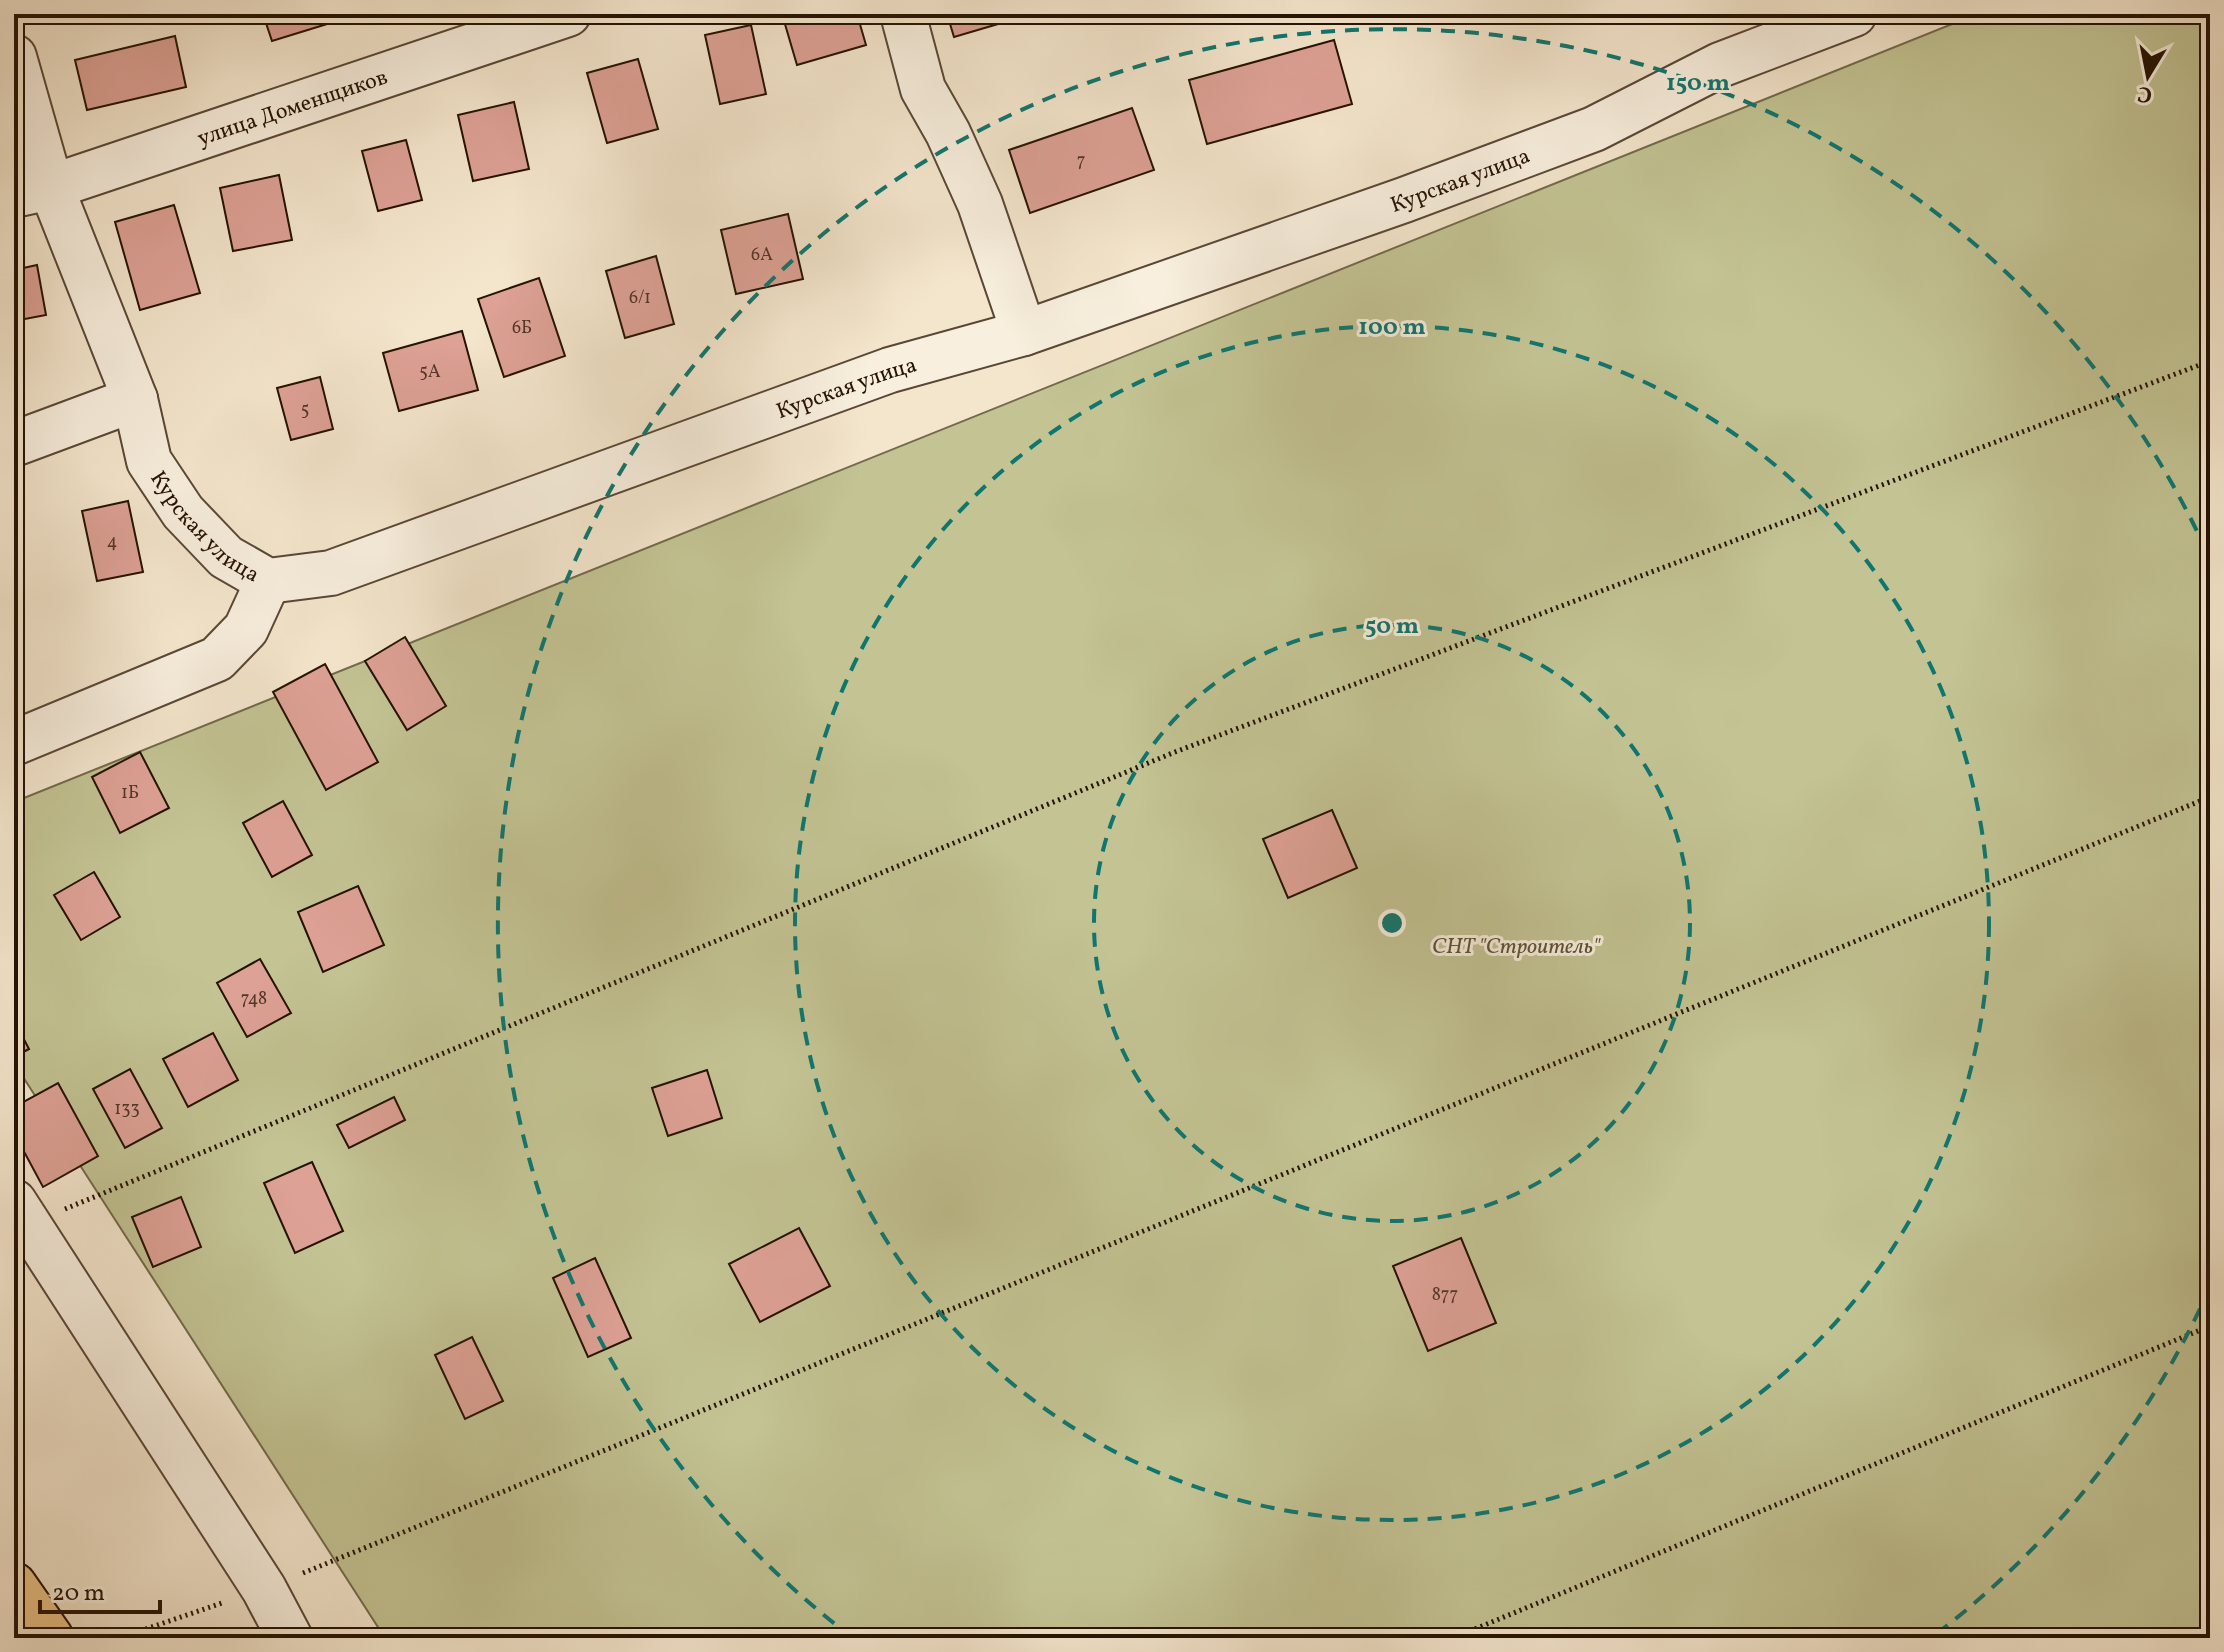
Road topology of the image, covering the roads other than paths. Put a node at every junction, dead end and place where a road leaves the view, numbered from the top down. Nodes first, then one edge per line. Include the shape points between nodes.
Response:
1 (568, 14) edge
2 (903, 14) edge
3 (1854, 14) edge
4 (14, 57) edge
5 (32, 191) edge
6 (1024, 333) junction
7 (135, 399) junction
8 (14, 444) edge
9 (268, 581) junction
10 (14, 743) edge
11 (20, 1213) edge
12 (14, 1585) edge
13 (51, 1638) edge
14 (290, 1638) edge

1 - 5 street, улица Доменщиков
2 - 6 street via 923,89 980,204
3 - 6 street, Курская улица via 1720,65 1594,129
4 - 5 street, Курская улица
5 - 7 street, Курская улица
6 - 9 street, Курская улица via 890,370 331,573
7 - 8 street
7 - 9 street, Курская улица via 149,461 183,512 226,557
9 - 10 street via 246,629 217,659
11 - 14 street via 264,1589
12 - 13 highway

